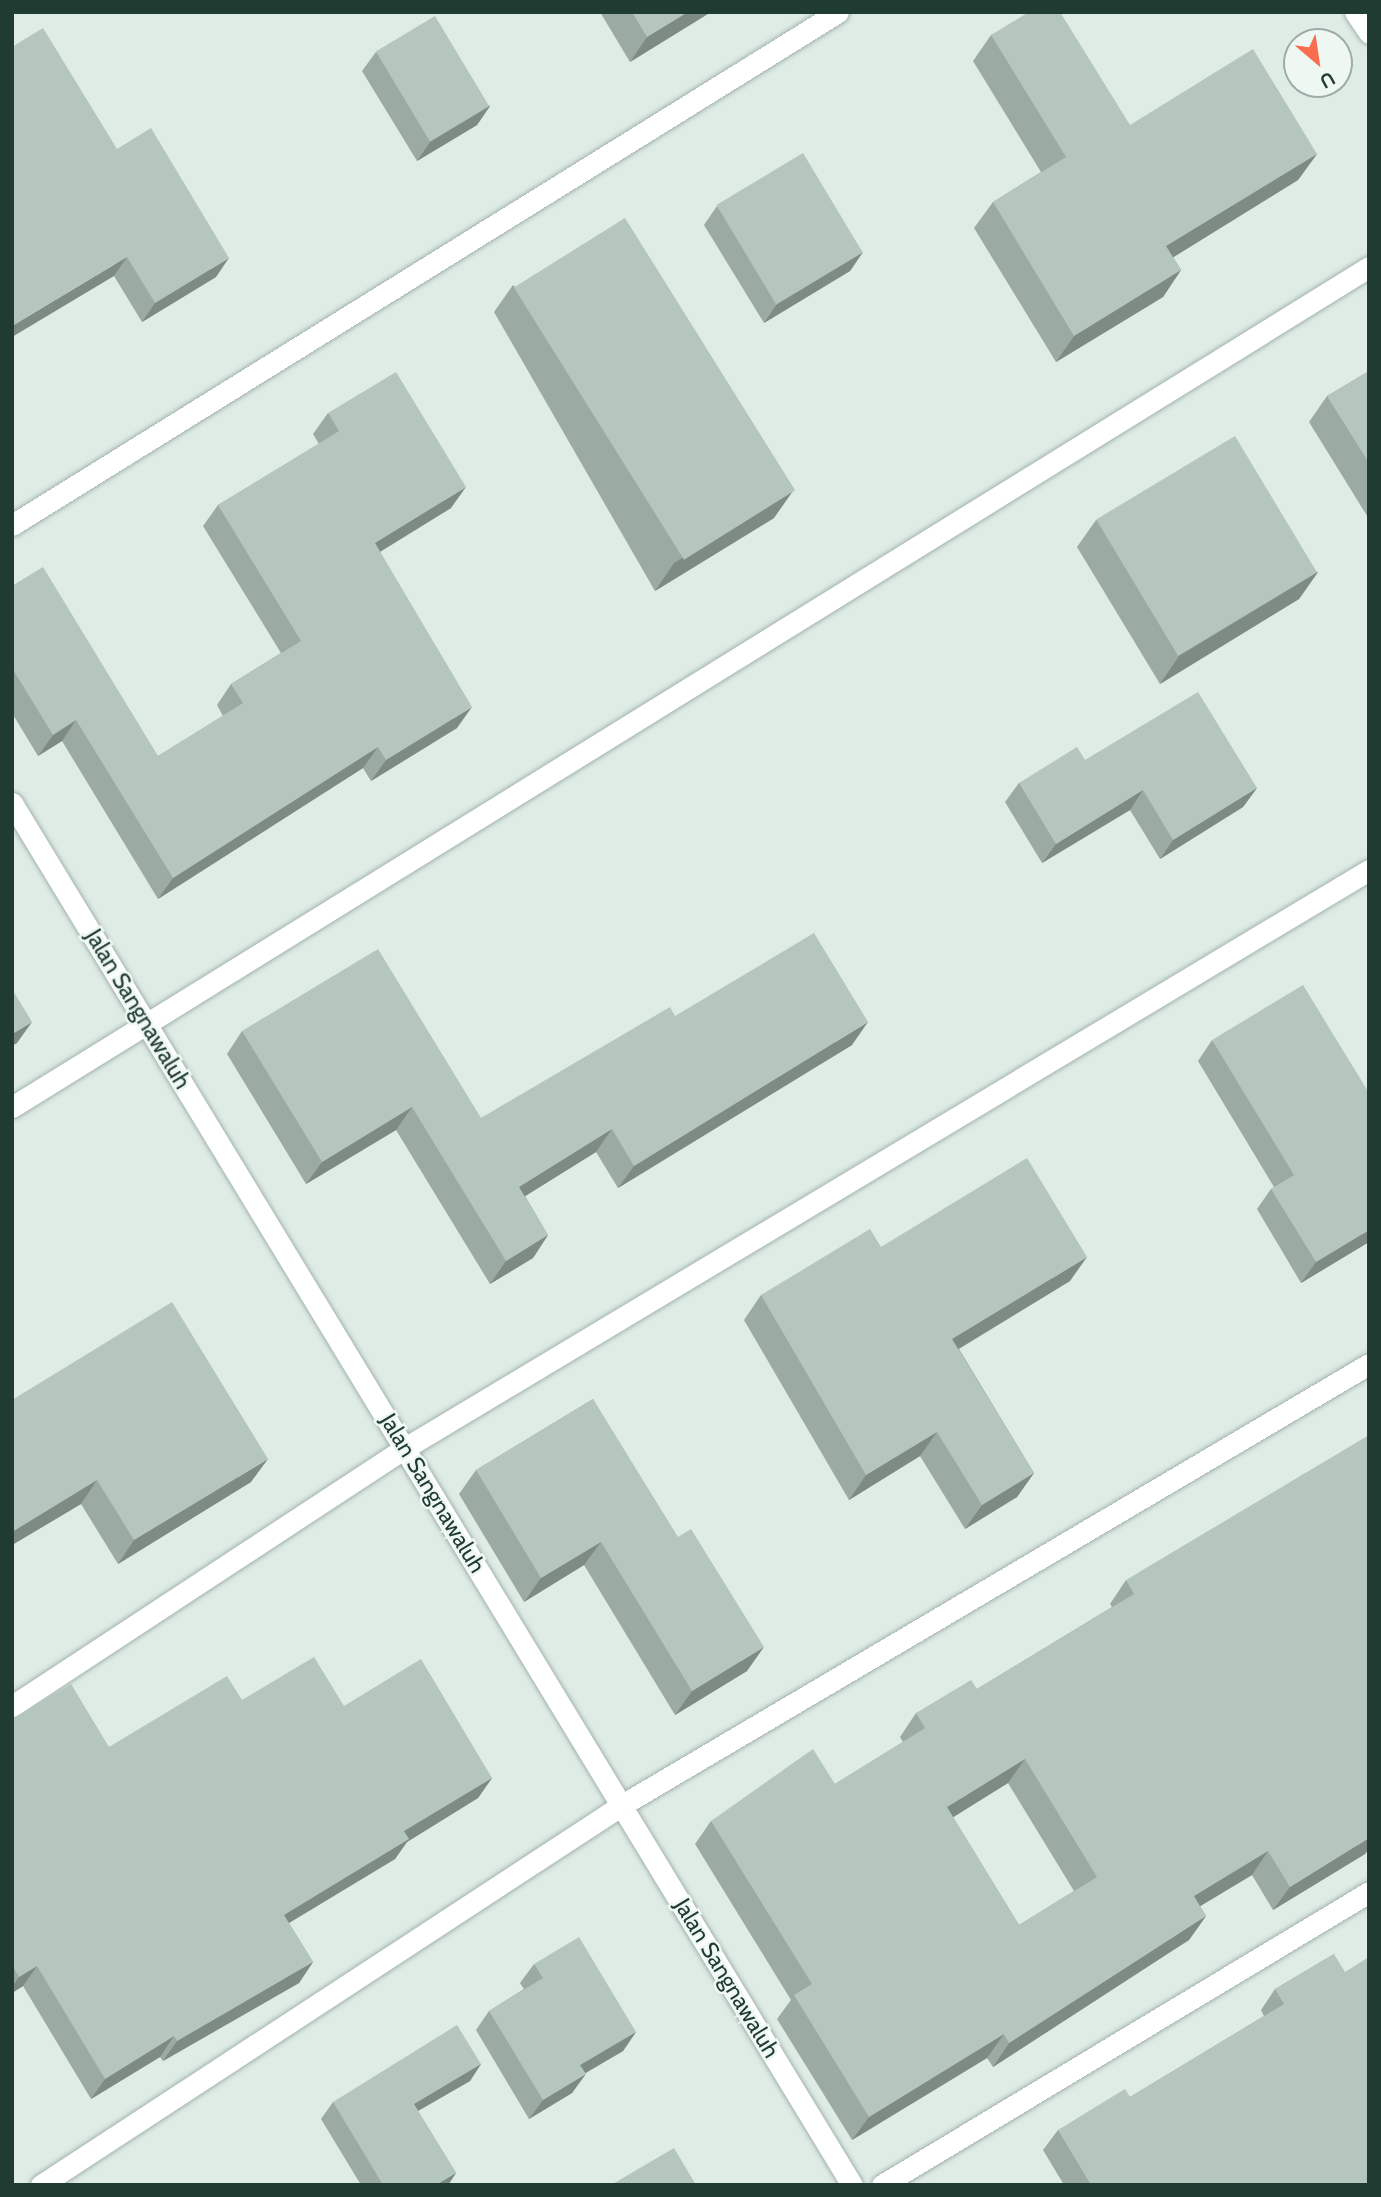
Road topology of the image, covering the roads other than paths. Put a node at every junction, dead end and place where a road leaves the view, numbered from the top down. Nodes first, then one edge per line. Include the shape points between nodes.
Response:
1 (838, 12) edge
2 (1355, 12) edge
3 (1369, 33) edge
4 (1369, 267) edge
5 (12, 525) edge
6 (12, 803) edge
7 (1369, 870) edge
8 (147, 1025) junction
9 (12, 1107) edge
10 (1369, 1364) edge
11 (405, 1448) junction
12 (12, 1706) edge
13 (622, 1805) junction
14 (1369, 1892) edge
15 (41, 2185) edge
16 (852, 2185) edge
17 (883, 2185) edge

1 - 5 street
2 - 3 street
4 - 8 street
6 - 8 street, Jalan Sangnawaluh
7 - 11 street
8 - 9 street
8 - 11 street, Jalan Sangnawaluh
10 - 13 street
11 - 12 street
11 - 13 street, Jalan Sangnawaluh
13 - 15 street
13 - 16 street, Jalan Sangnawaluh
14 - 17 street

